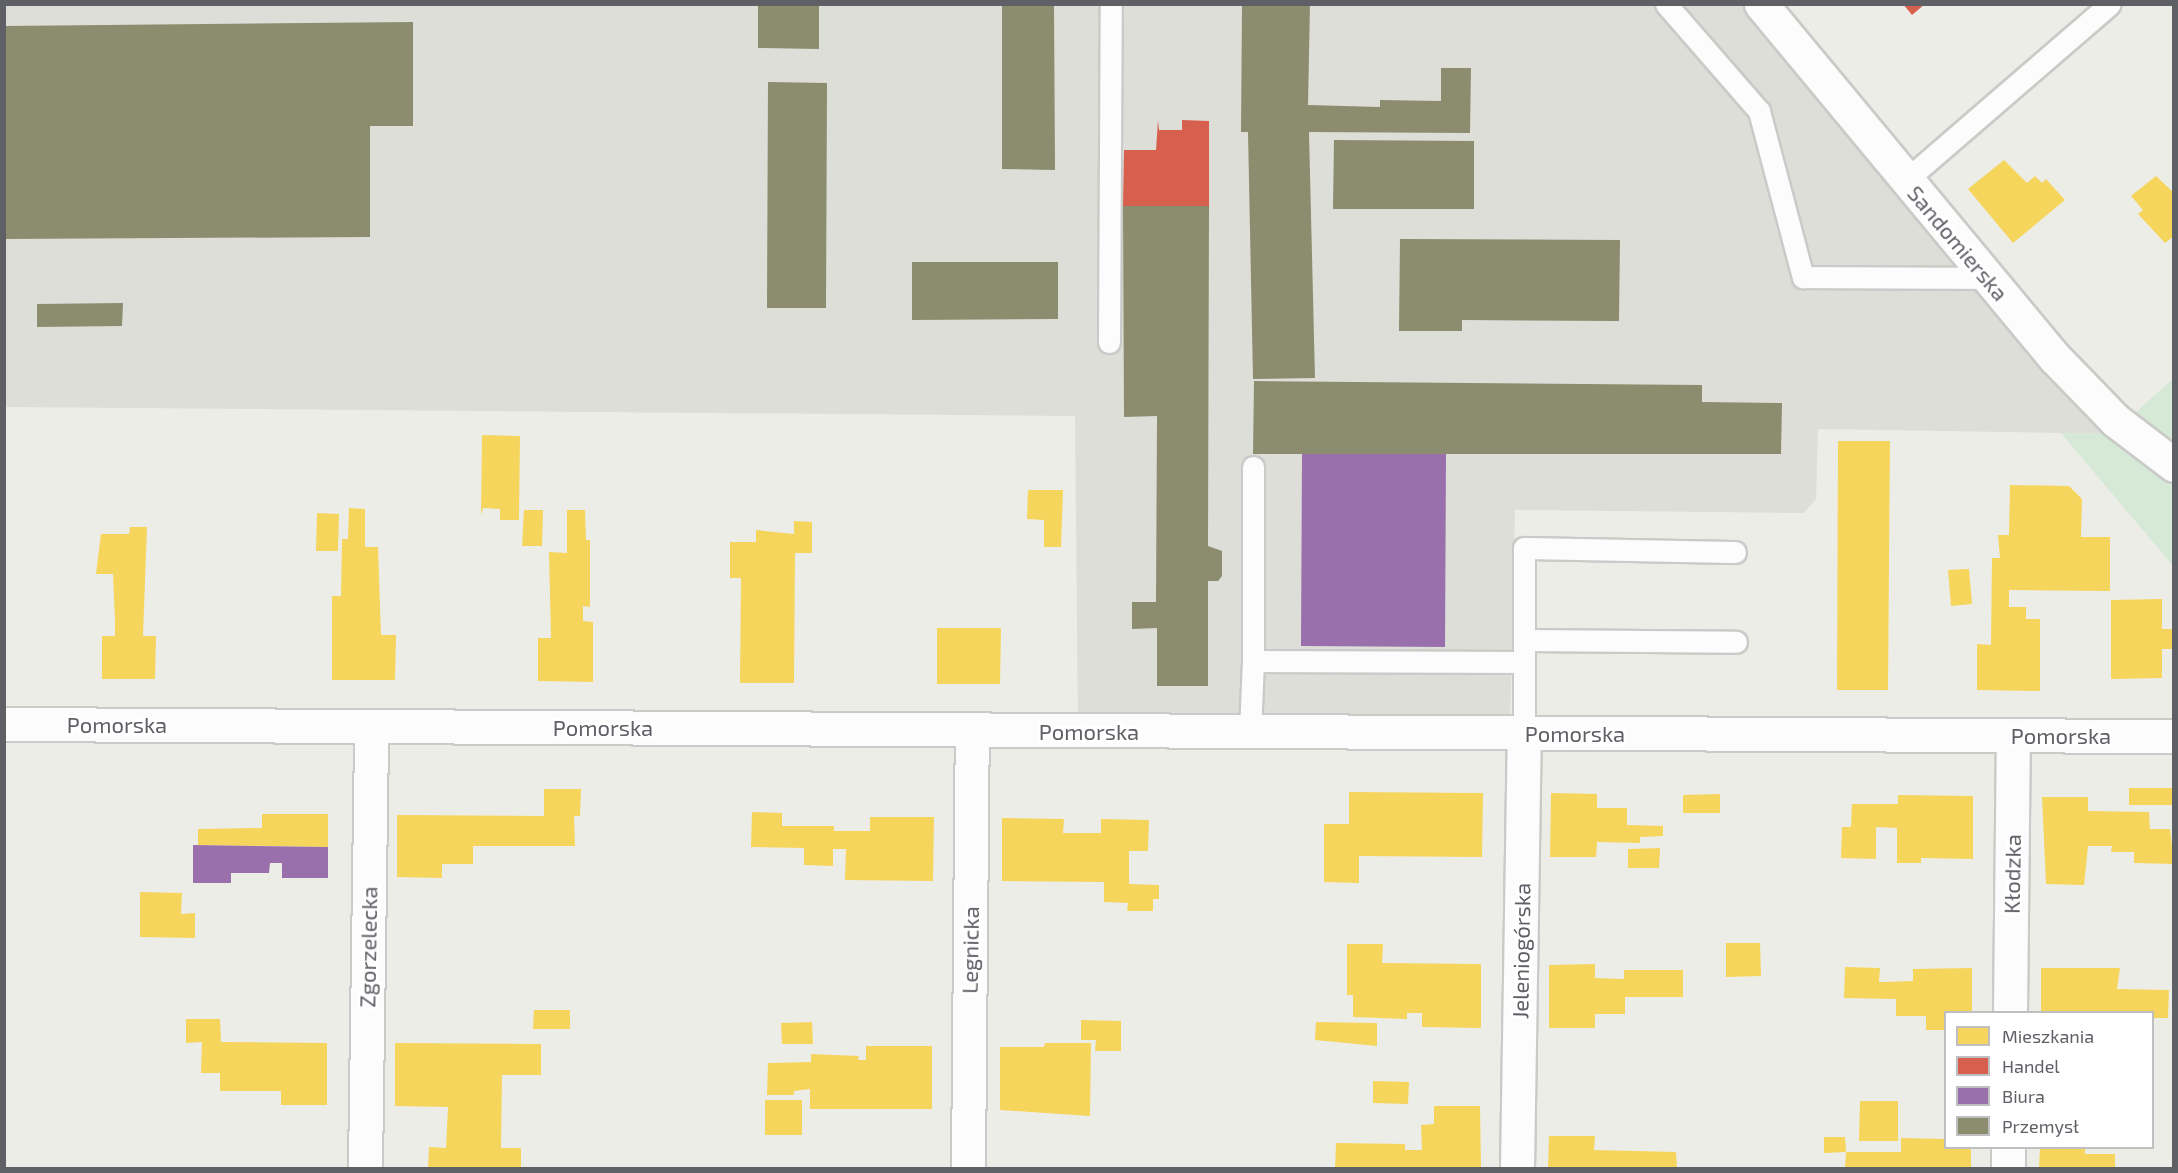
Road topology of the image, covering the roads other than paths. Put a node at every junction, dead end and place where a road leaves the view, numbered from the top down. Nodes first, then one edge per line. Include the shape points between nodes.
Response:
1 (1111, 4) edge
2 (1666, 4) edge
3 (1761, 4) edge
4 (2110, 4) edge
5 (1906, 180) junction
6 (1987, 278) junction
7 (1109, 342) dead end
8 (2174, 465) edge
9 (1253, 467) dead end
10 (1735, 552) dead end
11 (1524, 640) junction
12 (1736, 642) dead end
13 (1253, 661) junction
14 (1524, 662) junction
15 (4, 724) edge
16 (371, 726) junction
17 (972, 732) junction
18 (1250, 732) junction
19 (1524, 733) junction
20 (2013, 736) junction
21 (2174, 736) edge
22 (2010, 1011) edge
23 (2008, 1149) edge
24 (365, 1168) edge
25 (968, 1168) edge
26 (1517, 1168) edge
27 (2008, 1168) edge

1 - 7 lane
2 - 6 lane via 1759,111 1803,277
3 - 5 street, Sandomierska
4 - 5 lane
5 - 6 street, Sandomierska
6 - 8 street, Sandomierska via 2107,412
9 - 13 lane
10 - 11 lane via 1524,549
11 - 12 lane
11 - 14 lane
13 - 14 lane
13 - 18 lane
14 - 19 lane
15 - 16 street, Pomorska
16 - 17 street, Pomorska
16 - 24 street, Zgorzelecka
17 - 18 street, Pomorska
17 - 25 street, Legnicka
18 - 19 street, Pomorska
19 - 20 street, Pomorska
19 - 26 street, Jeleniogórska
20 - 21 street, Pomorska
20 - 22 street, Kłodzka
23 - 27 street

